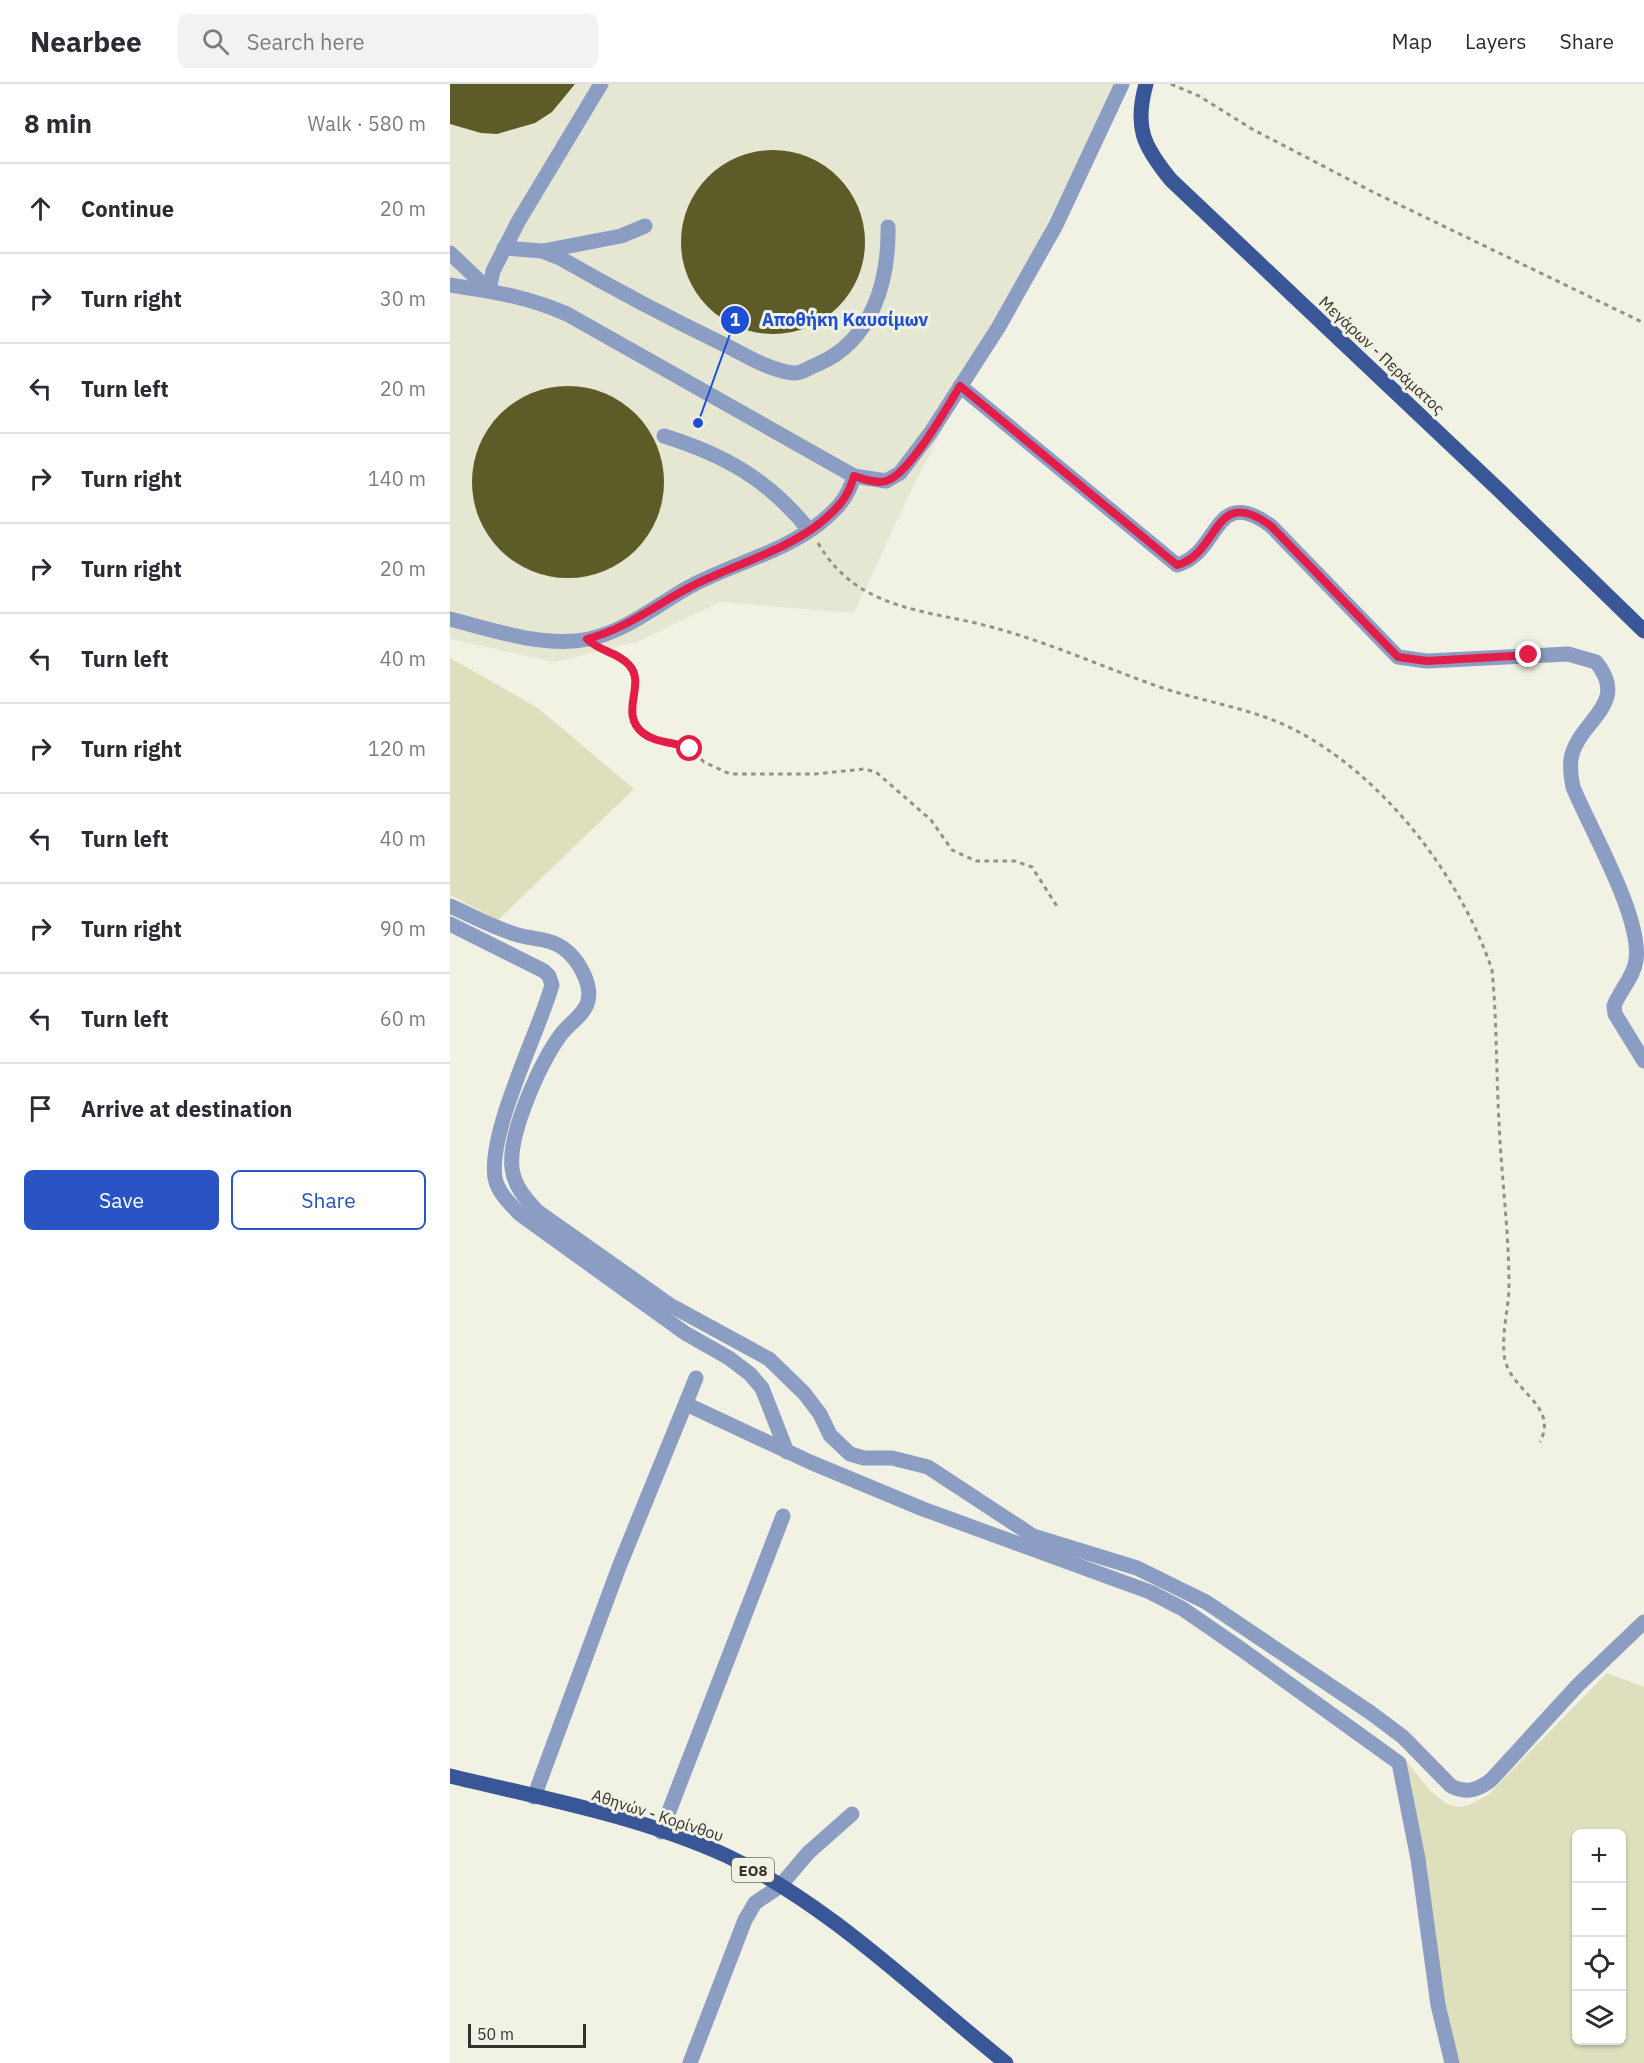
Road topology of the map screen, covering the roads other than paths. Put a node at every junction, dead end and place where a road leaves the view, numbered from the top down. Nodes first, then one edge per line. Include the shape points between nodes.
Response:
1 (601, 84) edge
2 (1122, 84) edge
3 (1146, 84) edge
4 (645, 226) dead end
5 (888, 227) dead end
6 (504, 248) junction
7 (542, 251) junction
8 (450, 254) edge
9 (450, 285) edge
10 (489, 290) junction
11 (960, 386) junction
12 (664, 436) dead end
13 (854, 476) junction
14 (809, 530) junction
15 (450, 619) edge
16 (1640, 625) edge
17 (450, 906) edge
18 (450, 924) edge
19 (1644, 1061) edge
20 (696, 1378) dead end
21 (686, 1404) junction
22 (788, 1452) junction
23 (783, 1516) dead end
24 (1644, 1622) edge
25 (450, 1776) edge
26 (534, 1797) junction
27 (852, 1815) dead end
28 (661, 1832) junction
29 (780, 1886) junction
30 (690, 2063) edge
31 (1006, 2063) edge
32 (1452, 2063) edge

1 - 6 street
2 - 11 street via 1056,225
3 - 16 main road, Μεγάρων - Περάματος via 1139,113 1140,129 1150,153 1171,180
4 - 7 street via 621,236
5 - 7 street via 888,256 881,293 864,327 846,348 796,374 776,370
6 - 7 street
6 - 10 street
8 - 10 street
9 - 10 street
10 - 13 street via 533,299 567,314
11 - 13 street via 932,432 900,473 886,481
11 - 19 street via 1177,565 1195,556 1228,515 1249,512 1271,526 1398,657 1427,661 1568,654 1596,662 1607,679 1606,704 1578,742 1571,758 1571,774 1576,796 1635,933 1636,962 1614,1006
12 - 14 street via 713,453 753,476 775,492
13 - 14 street via 847,498
14 - 15 street via 690,587 610,633 587,639 555,641
17 - 24 street via 521,936 557,944 575,960 586,981 586,1005 547,1056 515,1139 512,1170 523,1196 537,1211 670,1305 769,1359 804,1393 830,1435 850,1454 892,1458 927,1467 1033,1536 1137,1568 1206,1602 1371,1713 1403,1737 1458,1790 1481,1788 1491,1780 1578,1685
18 - 22 street via 537,967 549,976 552,985 498,1138 495,1180 502,1195 521,1215 684,1333 750,1374 762,1388
20 - 21 street
21 - 22 street
21 - 26 street via 619,1567
22 - 32 street via 1011,1543 1149,1592 1183,1609 1399,1763 1418,1859 1438,2005
23 - 28 street
25 - 26 main road, Αθηνών - Κορίνθου / ΕΟ8
26 - 28 main road, Αθηνών - Κορίνθου / ΕΟ8
27 - 29 street via 808,1853
28 - 29 main road, Αθηνών - Κορίνθου / ΕΟ8 via 724,1855
29 - 30 street via 755,1903 745,1920
29 - 31 main road, Αθηνών - Κορίνθου / ΕΟ8 via 842,1929

